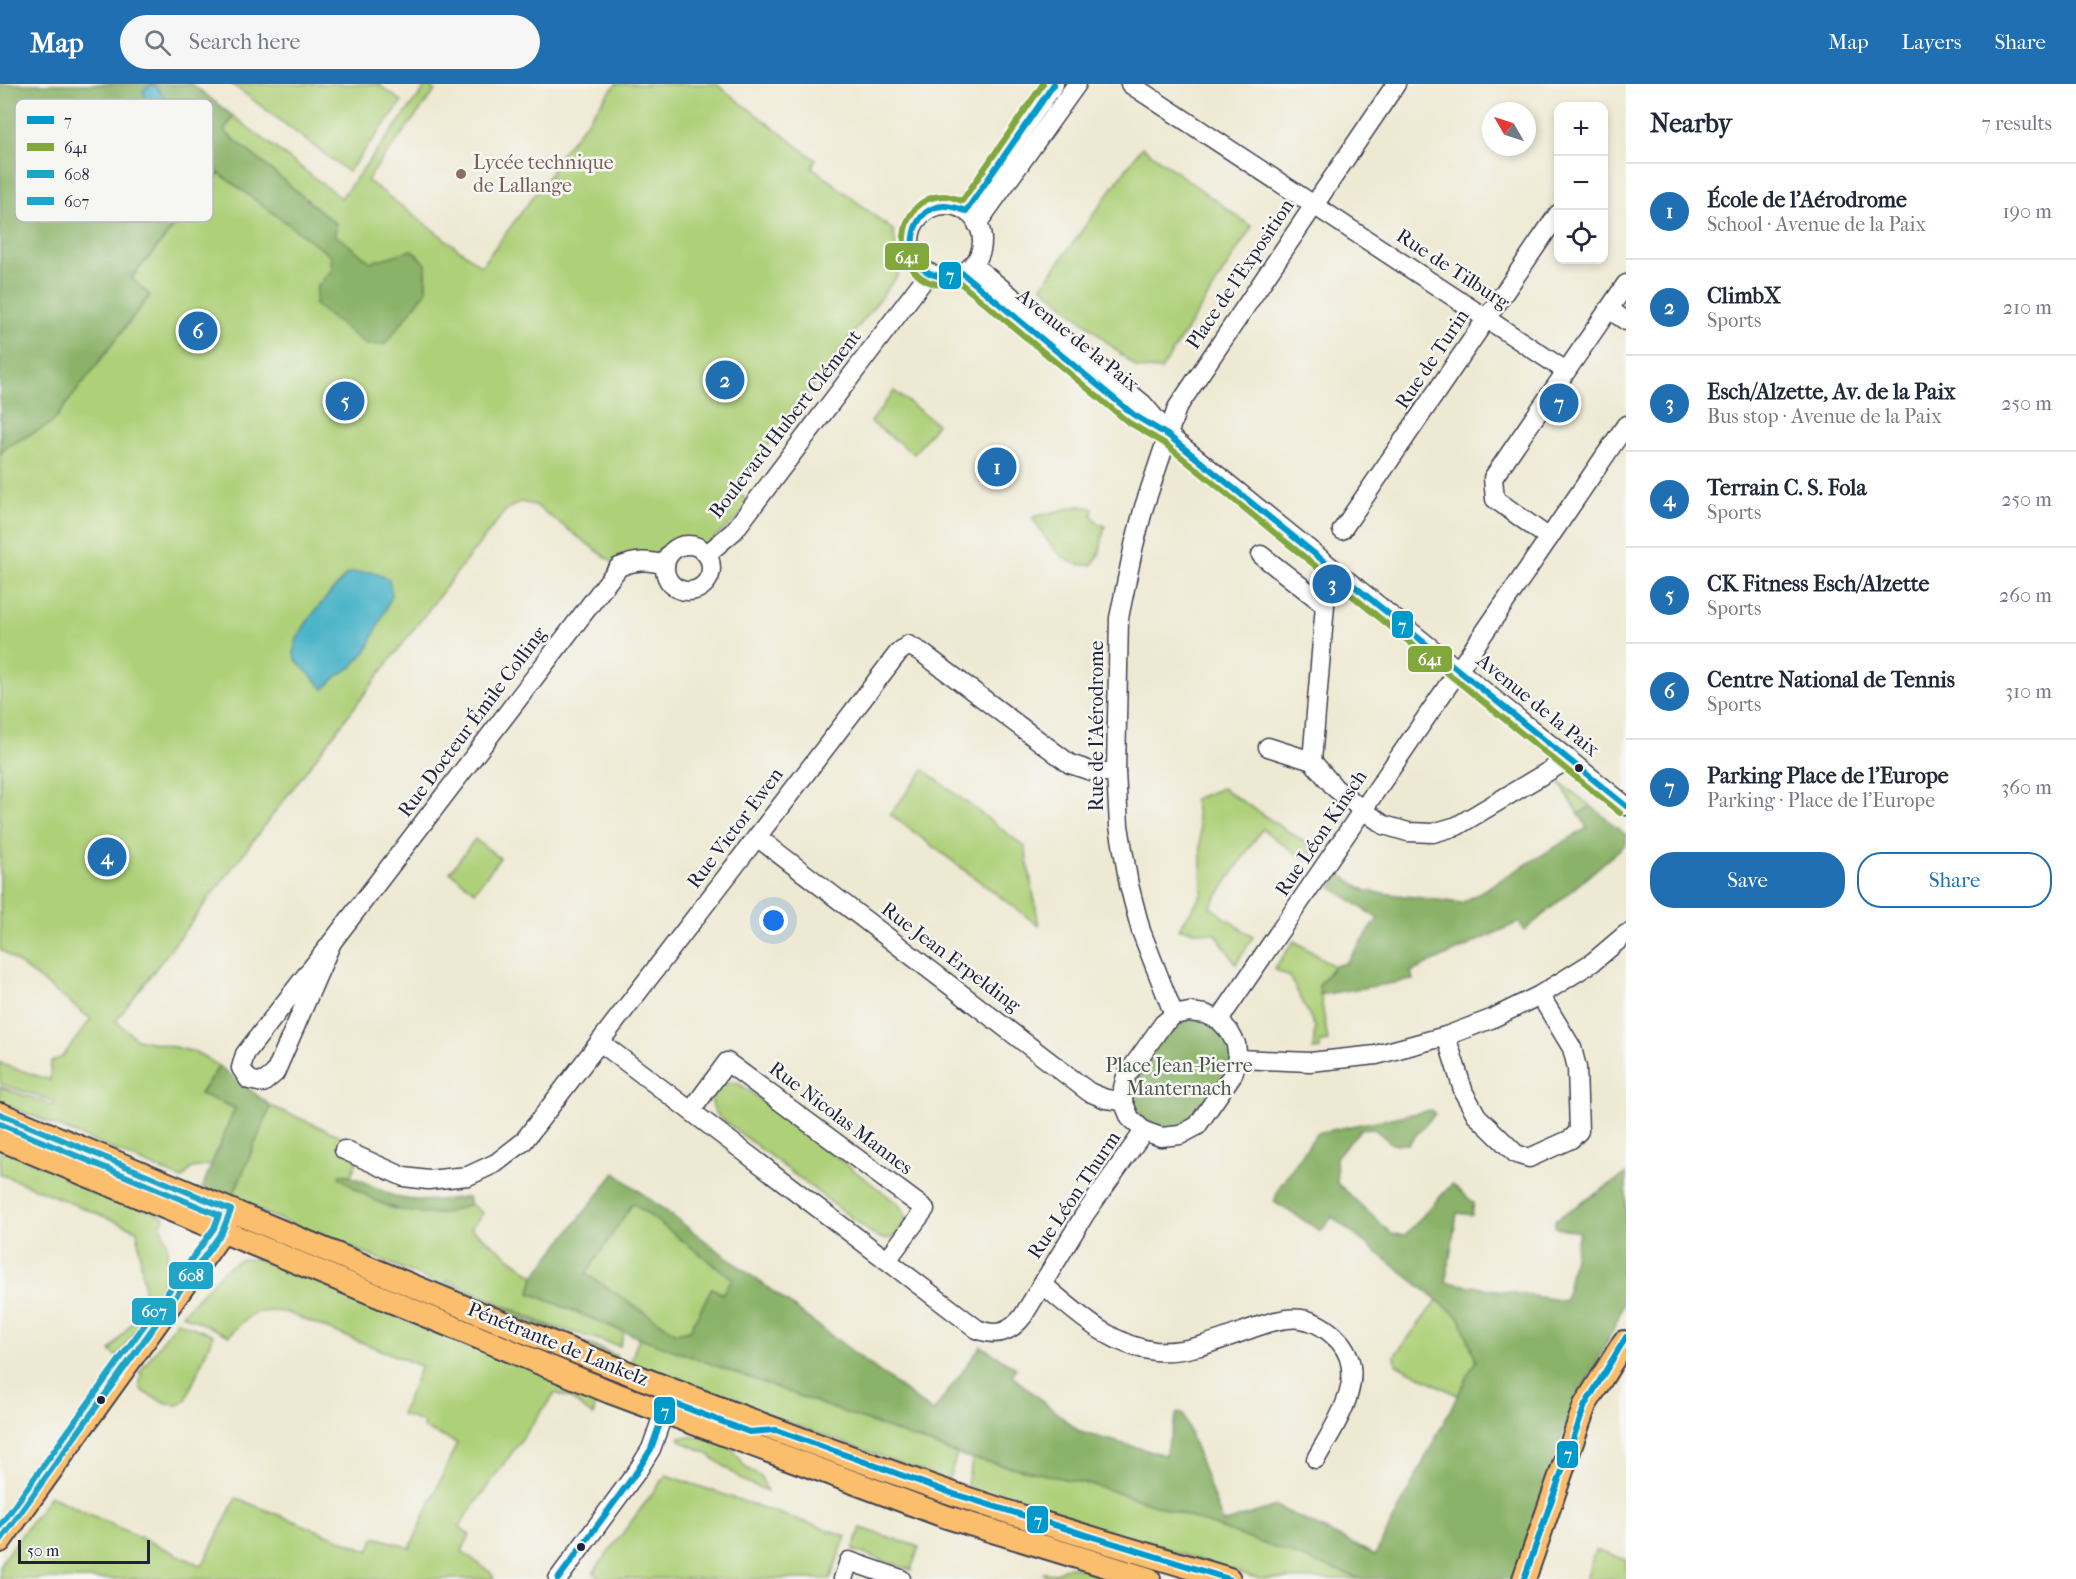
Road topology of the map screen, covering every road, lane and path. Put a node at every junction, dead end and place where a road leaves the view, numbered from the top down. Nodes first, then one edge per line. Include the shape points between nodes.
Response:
1 (1054, 84) edge
2 (1077, 84) edge
3 (1130, 84) edge
4 (1396, 84) edge
5 (1314, 205) junction
6 (971, 218) junction
7 (1554, 220) edge
8 (967, 269) junction
9 (929, 273) junction
10 (1626, 284) edge
11 (1609, 309) junction
12 (1487, 318) junction
13 (1626, 321) edge
14 (1566, 371) junction
15 (1626, 425) edge
16 (1169, 436) junction
17 (1342, 530) dead end
18 (1550, 538) junction
19 (707, 554) junction
20 (1261, 555) dead end
21 (665, 565) junction
22 (1459, 670) junction
23 (1268, 747) dead end
24 (1569, 759) junction
25 (1312, 760) junction
26 (1116, 772) junction
27 (1626, 806) edge
28 (1363, 810) junction
29 (757, 837) junction
30 (1626, 934) edge
31 (332, 942) junction
32 (1540, 995) junction
33 (1174, 1015) junction
34 (1219, 1020) junction
35 (1446, 1036) junction
36 (600, 1042) junction
37 (1238, 1059) junction
38 (1123, 1101) junction
39 (691, 1111) junction
40 (0, 1114) edge
41 (1143, 1131) junction
42 (0, 1139) edge
43 (344, 1150) dead end
44 (226, 1221) junction
45 (887, 1260) junction
46 (1042, 1284) junction
47 (1625, 1340) edge
48 (668, 1401) junction
49 (1316, 1459) dead end
50 (0, 1541) edge
51 (558, 1579) edge
52 (843, 1579) edge
53 (901, 1579) edge
54 (1149, 1579) edge
55 (1229, 1579) edge
56 (1524, 1579) edge
57 (1539, 1579) edge

1 - 6 street
2 - 6 street
3 - 5 street, Place de l'Exposition
4 - 5 street
5 - 12 street, Rue de Tilburg
5 - 16 street, Place de l'Exposition via 1177,408
6 - 8 street via 981,235 982,246
6 - 9 street via 947,205 921,216 914,225 910,247 920,266
7 - 12 street, Rue de Turin
8 - 9 street via 951,277
8 - 16 street, Avenue de la Paix via 1134,415
9 - 19 street, Boulevard Hubert Clément via 734,531
10 - 11 street
11 - 13 street
11 - 14 street
12 - 14 street, Rue de Tilburg
12 - 17 street, Rue de Turin
14 - 18 street via 1493,478 1495,499
15 - 18 street, Rue Léon Kinsch
16 - 22 street, Avenue de la Paix
16 - 26 street, Rue de l'Aérodrome via 1144,507 1121,602
18 - 22 street, Rue Léon Kinsch
19 - 21 street via 694,546 678,547
19 - 21 street via 711,576 694,591 673,586
20 - 25 street via 1325,605
21 - 31 street, Rue Docteur Émile Colling via 633,561 619,567
22 - 24 street, Avenue de la Paix
22 - 28 street, Rue Léon Kinsch
23 - 25 street
24 - 27 street, Avenue de la Paix
24 - 28 street via 1457,826 1433,833 1408,832 1384,825
25 - 28 street via 1335,788
26 - 29 street, Rue Victor Ewen via 1094,772 1070,764 908,645 898,652
26 - 33 street, Rue de l'Aérodrome via 1119,826 1129,885
28 - 34 street, Rue Léon Kinsch
29 - 36 street, Rue Victor Ewen
29 - 38 street, Rue Jean Erpelding via 1089,1092
30 - 32 street via 1593,962
31 - 31 street, Rue Docteur Émile Colling via 245,1054 241,1068 249,1080 263,1083 275,1073
32 - 35 street
32 - 35 street via 1572,1048 1577,1068 1579,1131 1571,1139 1529,1158 1516,1154 1477,1116 1464,1093
33 - 34 street via 1189,1012
33 - 38 street via 1163,1024 1126,1076
34 - 37 street via 1236,1044
35 - 37 street via 1376,1054 1310,1062
36 - 39 street
36 - 43 street, Rue Victor Ewen via 523,1142 496,1163 468,1176 428,1180 404,1177
37 - 41 street via 1233,1074 1197,1126 1180,1135 1161,1137
38 - 41 street via 1130,1118
39 - 45 street
39 - 45 street, Rue Nicolas Mannes via 727,1062 925,1209
40 - 44 main road, Pénétrante de Lankelz
41 - 46 street, Rue Léon Thurm
42 - 44 main road, Pénétrante de Lankelz
44 - 48 main road, Pénétrante de Lankelz
44 - 48 main road, Pénétrante de Lankelz via 385,1274
44 - 50 main road
45 - 46 street via 977,1329 988,1333 999,1334 1015,1326
46 - 49 street via 1091,1324 1120,1341 1154,1351 1182,1350 1277,1320 1301,1319 1324,1327 1341,1343 1351,1365 1352,1385 1346,1405
47 - 56 main road via 1585,1405
47 - 57 main road
48 - 51 street via 651,1449
48 - 54 main road, Pénétrante de Lankelz via 947,1517
48 - 55 main road, Pénétrante de Lankelz via 776,1430 954,1494
52 - 53 street via 849,1561

